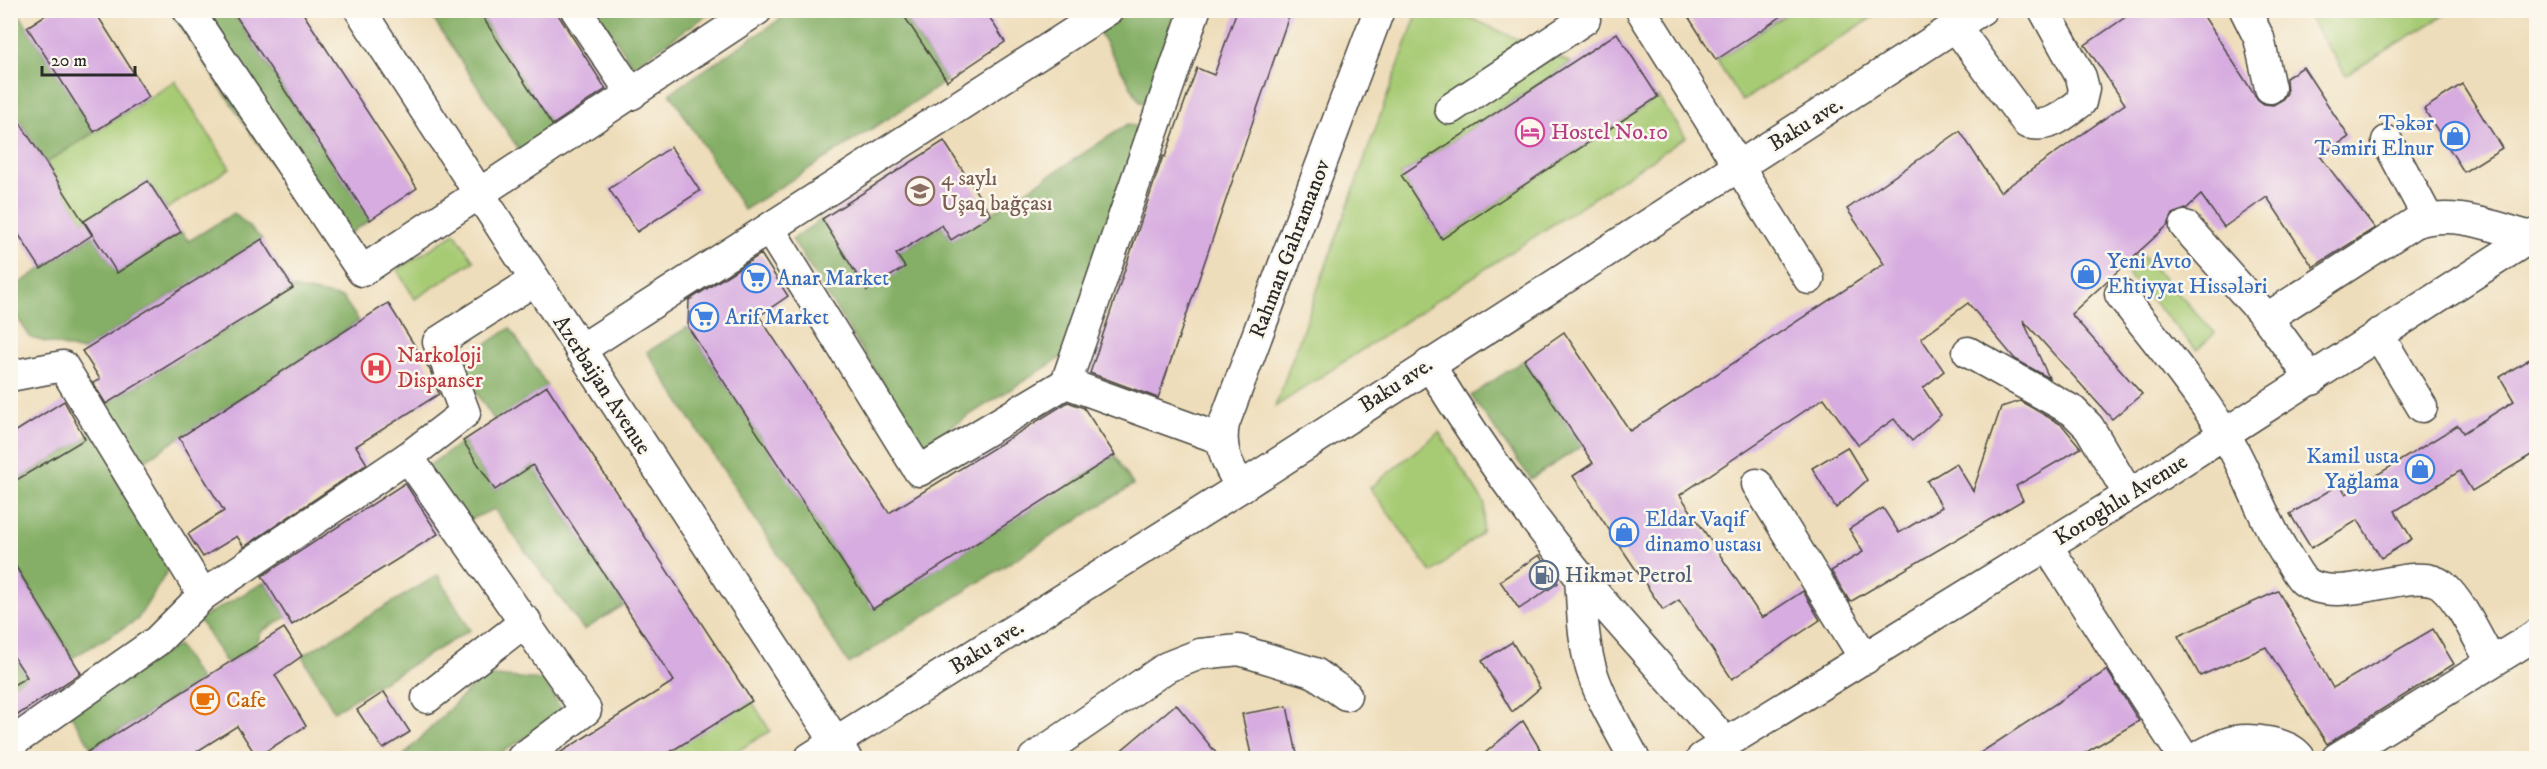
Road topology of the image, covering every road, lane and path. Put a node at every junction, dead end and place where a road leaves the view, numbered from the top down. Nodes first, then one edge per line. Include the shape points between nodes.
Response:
1 (188, 10) edge
2 (360, 10) edge
3 (576, 10) edge
4 (757, 10) edge
5 (1108, 10) edge
6 (1195, 10) edge
7 (1379, 10) edge
8 (1641, 10) edge
9 (1981, 10) edge
10 (2044, 10) edge
11 (2245, 10) edge
12 (1588, 13) edge
13 (1956, 27) junction
14 (2271, 88) dead end
15 (632, 94) junction
16 (1450, 109) dead end
17 (2388, 141) dead end
18 (1740, 165) junction
19 (479, 195) junction
20 (2428, 218) junction
21 (2185, 226) dead end
22 (770, 230) junction
23 (2534, 235) edge
24 (1809, 279) dead end
25 (535, 280) junction
26 (2120, 294) dead end
27 (2267, 318) junction
28 (2378, 334) junction
29 (580, 350) junction
30 (1968, 352) dead end
31 (1428, 364) junction
32 (10, 376) edge
33 (2312, 380) junction
34 (1066, 383) junction
35 (2422, 407) dead end
36 (2225, 435) junction
37 (1221, 439) junction
38 (408, 457) junction
39 (1757, 484) dead end
40 (1241, 487) junction
41 (2129, 495) junction
42 (2047, 546) junction
43 (1580, 577) junction
44 (203, 595) junction
45 (526, 621) junction
46 (2536, 634) edge
47 (1865, 659) junction
48 (2491, 662) junction
49 (1346, 695) dead end
50 (427, 698) dead end
51 (10, 746) edge
52 (841, 750) edge
53 (1714, 751) edge
54 (18, 759) edge
55 (522, 759) edge
56 (810, 759) edge
57 (1034, 759) edge
58 (1634, 759) edge
59 (2184, 759) edge
60 (2195, 759) edge
61 (2300, 759) edge
62 (2337, 759) edge

1 - 19 street via 362,271
2 - 19 street, Azerbaijan Avenue
3 - 15 street
4 - 15 street
5 - 22 street
6 - 34 street
7 - 37 street, Rahman Gahramanov
8 - 18 street
9 - 13 street, Baku ave.
10 - 13 street via 2084,89 2081,102 2055,121 2039,126 2027,123
11 - 14 street via 2259,39
12 - 16 street
13 - 18 street, Baku ave.
15 - 19 street
17 - 20 street
18 - 24 street
18 - 31 street, Baku ave.
19 - 25 street, Azerbaijan Avenue
20 - 23 street via 2450,216
20 - 27 street via 2414,223
21 - 27 street
22 - 29 street
22 - 34 street via 919,471
23 - 28 street, Koroghlu Avenue
25 - 29 street, Azerbaijan Avenue
25 - 38 street via 438,342 465,413
26 - 36 street via 2191,384
27 - 33 street
28 - 33 street, Koroghlu Avenue
28 - 35 street
29 - 52 street, Azerbaijan Avenue
30 - 41 street via 2073,411 2089,427
31 - 40 street, Baku ave.
31 - 43 street via 1510,488
32 - 44 street via 63,366
33 - 36 street, Koroghlu Avenue
34 - 37 street
36 - 41 street, Koroghlu Avenue
36 - 48 street via 2272,535 2303,580 2318,588 2345,590 2421,579 2440,583
37 - 40 street via 1228,466
38 - 44 street
38 - 45 street
39 - 47 street
40 - 52 street, Baku ave.
41 - 42 street, Koroghlu Avenue
42 - 47 street, Koroghlu Avenue
42 - 59 street
43 - 53 street
43 - 58 street via 1589,661
44 - 51 street via 157,641
45 - 50 street
45 - 55 street via 586,710
46 - 48 street
47 - 53 street, Koroghlu Avenue
48 - 62 street
49 - 57 street via 1315,673 1239,650 1200,654 1167,667
51 - 54 street
52 - 56 street, Baku ave.
60 - 61 street via 2234,741 2280,743

